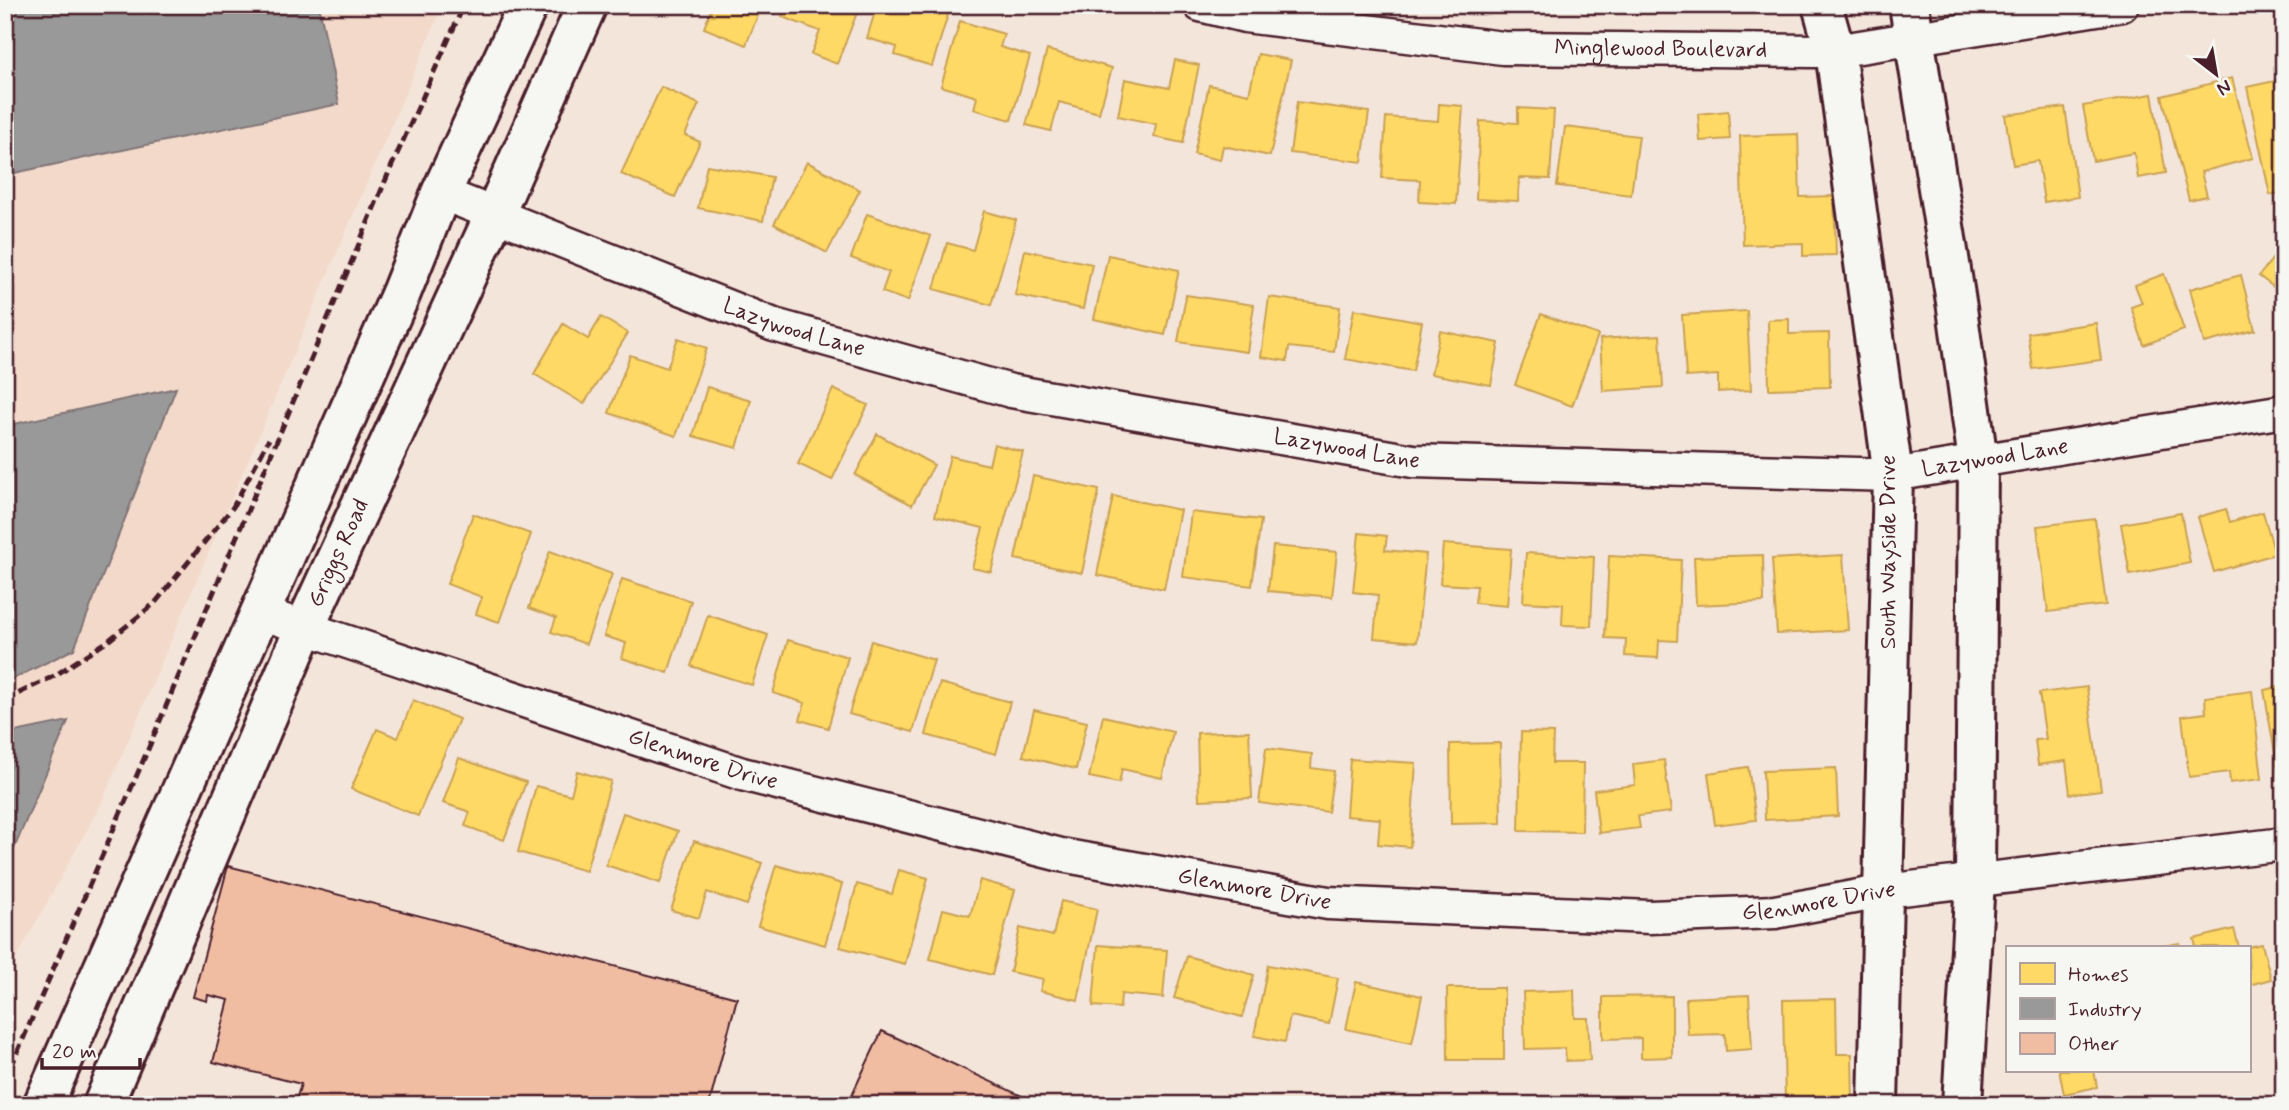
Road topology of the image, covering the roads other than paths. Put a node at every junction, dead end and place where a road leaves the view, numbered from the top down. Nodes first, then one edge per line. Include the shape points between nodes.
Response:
1 (528, 5) edge
2 (587, 5) edge
3 (1200, 5) edge
4 (1822, 5) edge
5 (2122, 5) edge
6 (1912, 22) edge
7 (1835, 51) junction
8 (441, 193) junction
9 (494, 216) junction
10 (2284, 411) edge
11 (1978, 461) junction
12 (1893, 475) junction
13 (258, 612) junction
14 (305, 627) junction
15 (2284, 844) edge
16 (1975, 880) junction
17 (1885, 891) junction
18 (43, 1105) edge
19 (103, 1105) edge
20 (1878, 1105) edge
21 (1962, 1105) edge

1 - 8 main road
2 - 9 main road, Griggs Road
3 - 7 street, Minglewood Boulevard via 1245,16 1503,48
4 - 7 main road, South Wayside Drive
5 - 6 street, Minglewood Boulevard
6 - 7 street, Minglewood Boulevard
6 - 11 main road
7 - 12 main road, South Wayside Drive
8 - 9 street, Lazywood Lane
8 - 13 main road
9 - 12 street, Lazywood Lane via 774,325 1011,391 1413,461
9 - 14 main road, Griggs Road
10 - 11 street, Lazywood Lane
11 - 12 street, Lazywood Lane
11 - 16 main road
12 - 17 main road, South Wayside Drive
13 - 14 street, Glenmore Drive
13 - 18 main road
14 - 17 street, Glenmore Drive via 742,774 1061,855 1328,903 1650,917 1775,912
14 - 19 main road, Griggs Road
15 - 16 street, Glenmore Drive
16 - 17 street, Glenmore Drive
16 - 21 main road
17 - 20 main road, South Wayside Drive

